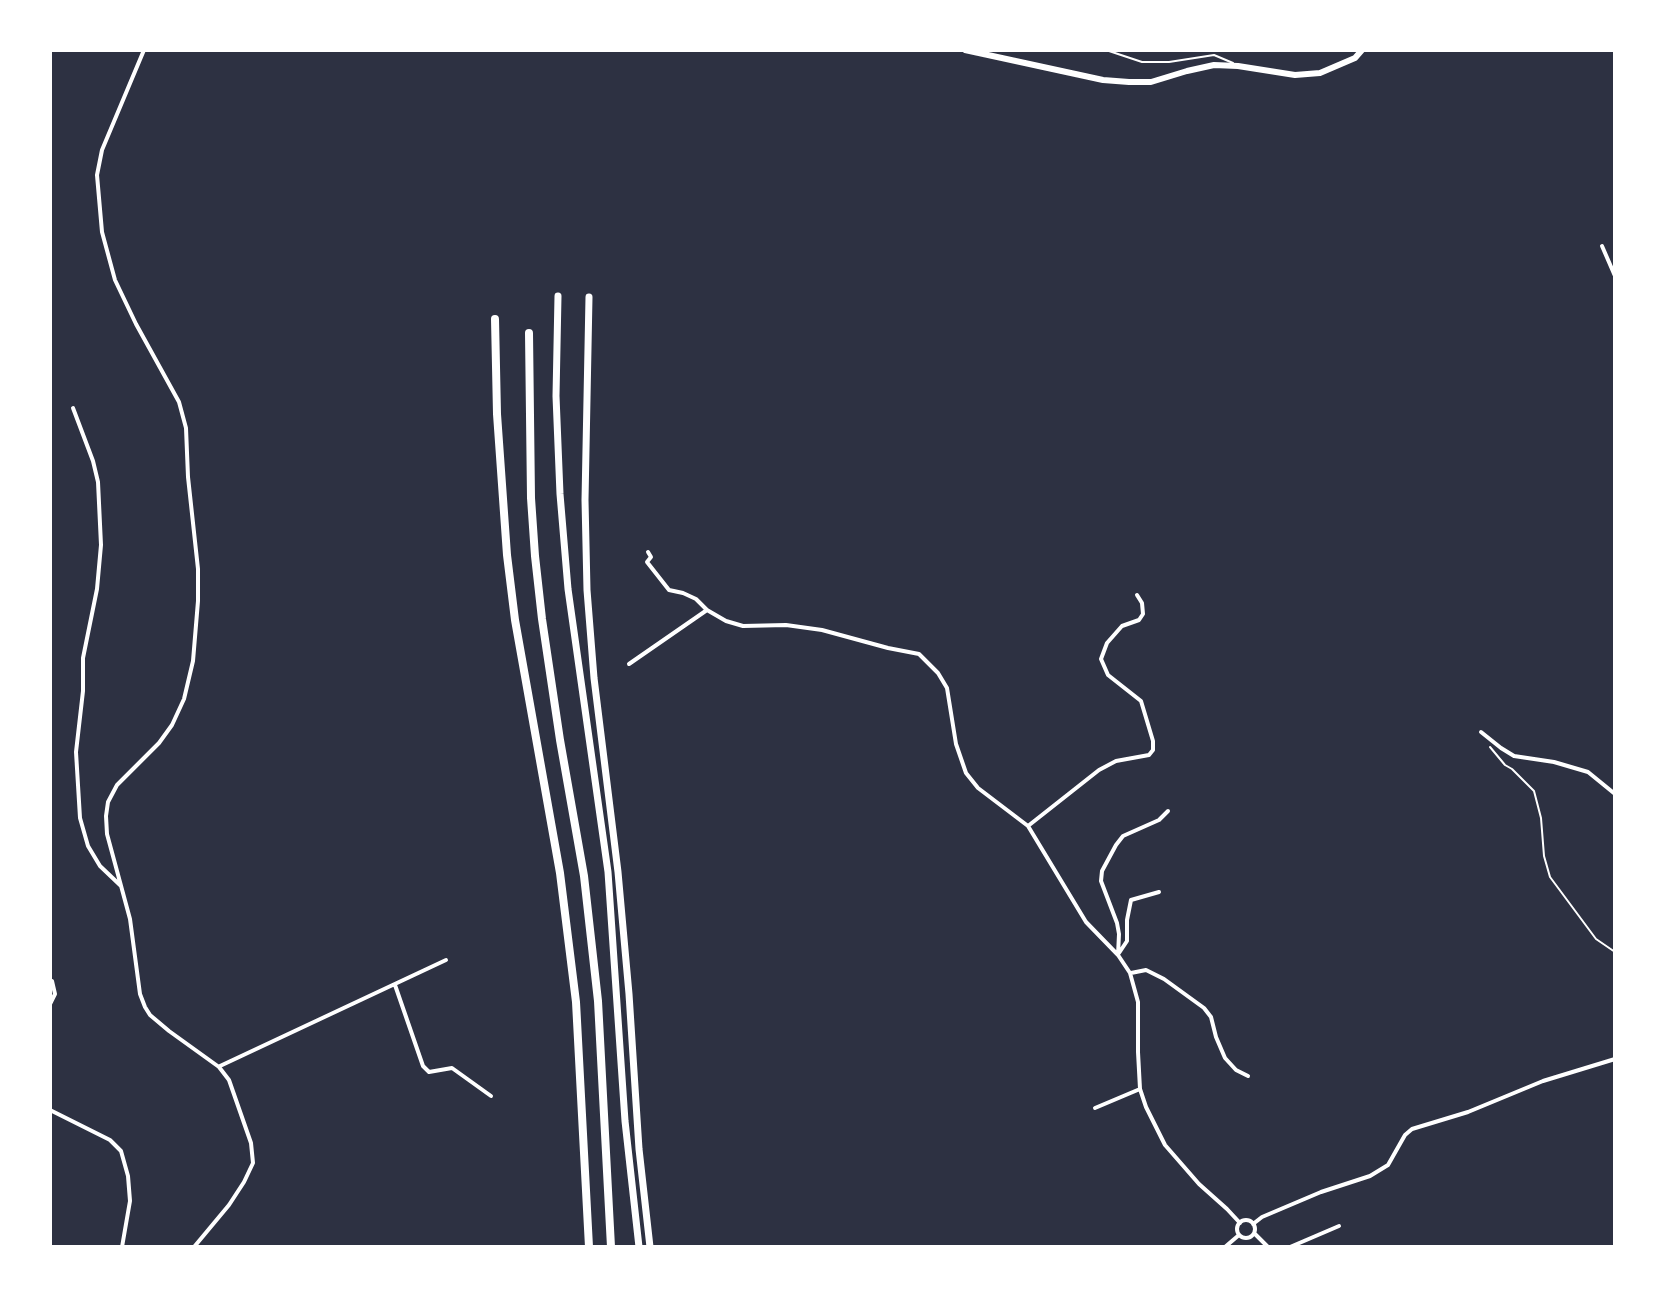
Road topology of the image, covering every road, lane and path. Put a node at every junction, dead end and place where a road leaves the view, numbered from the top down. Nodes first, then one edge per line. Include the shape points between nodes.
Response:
1 (144, 50) edge
2 (965, 50) edge
3 (1106, 50) edge
4 (1362, 50) edge
5 (1238, 66) junction
6 (1602, 246) dead end
7 (1615, 276) edge
8 (558, 296) dead end
9 (589, 297) dead end
10 (495, 319) dead end
11 (529, 333) dead end
12 (73, 408) dead end
13 (648, 552) dead end
14 (1137, 595) dead end
15 (707, 610) junction
16 (629, 664) dead end
17 (1481, 732) dead end
18 (1489, 746) dead end
19 (1615, 794) edge
20 (1168, 811) dead end
21 (1028, 826) junction
22 (123, 888) junction
23 (1159, 892) dead end
24 (1615, 952) edge
25 (1118, 955) junction
26 (446, 960) dead end
27 (1130, 973) junction
28 (52, 981) dead end
29 (395, 985) junction
30 (50, 1004) edge
31 (1615, 1059) edge
32 (219, 1067) junction
33 (1248, 1076) dead end
34 (1140, 1089) junction
35 (491, 1096) dead end
36 (1095, 1108) dead end
37 (50, 1110) edge
38 (1240, 1223) junction
39 (1253, 1224) junction
40 (1339, 1226) dead end
41 (1254, 1233) junction
42 (1239, 1235) junction
43 (122, 1247) edge
44 (194, 1247) edge
45 (589, 1247) edge
46 (611, 1247) edge
47 (639, 1247) edge
48 (650, 1247) edge
49 (1225, 1247) edge
50 (1268, 1247) edge
51 (1290, 1247) edge

1 - 22 street via 102,150 97,175 102,232 115,280 179,402 186,428 198,601 184,699 159,743 117,785 108,802 107,834
2 - 5 main road via 1115,82 1151,82 1214,65
3 - 5 lane via 1142,62 1214,55
4 - 5 main road via 1320,73 1295,75
6 - 7 street
8 - 47 highway via 556,396 568,589 608,872
9 - 48 highway via 587,590
10 - 45 highway via 507,555 576,1002
11 - 46 highway via 535,556 595,970
12 - 22 street via 98,482 101,545 83,658 76,752 80,818 100,866
13 - 15 street via 647,562 669,590 696,599
14 - 21 street via 1143,614 1122,626 1101,659 1108,675 1141,701 1153,750 1099,770
15 - 16 street
15 - 21 street via 743,626 822,630 919,654 947,688 966,773
17 - 19 street via 1514,756 1588,772
18 - 24 path via 1534,791 1550,877 1596,939
20 - 25 street via 1123,836 1102,871 1117,923
21 - 25 street via 1086,922
22 - 32 street via 145,1007
23 - 25 street via 1131,900 1127,941
25 - 27 street
26 - 29 street
27 - 33 street via 1146,970 1204,1008 1225,1058
27 - 34 street via 1138,1002
28 - 30 street via 55,994
29 - 32 street
29 - 35 street via 423,1066 429,1072 452,1068
31 - 39 street via 1412,1129 1388,1165 1370,1176
32 - 44 street via 244,1119 253,1163 229,1205
34 - 36 street
34 - 38 street via 1165,1145
37 - 43 street via 110,1140 121,1151 130,1201
38 - 39 street
38 - 42 street
39 - 41 street
40 - 51 street
41 - 42 street via 1247,1238
41 - 50 street
42 - 49 street

